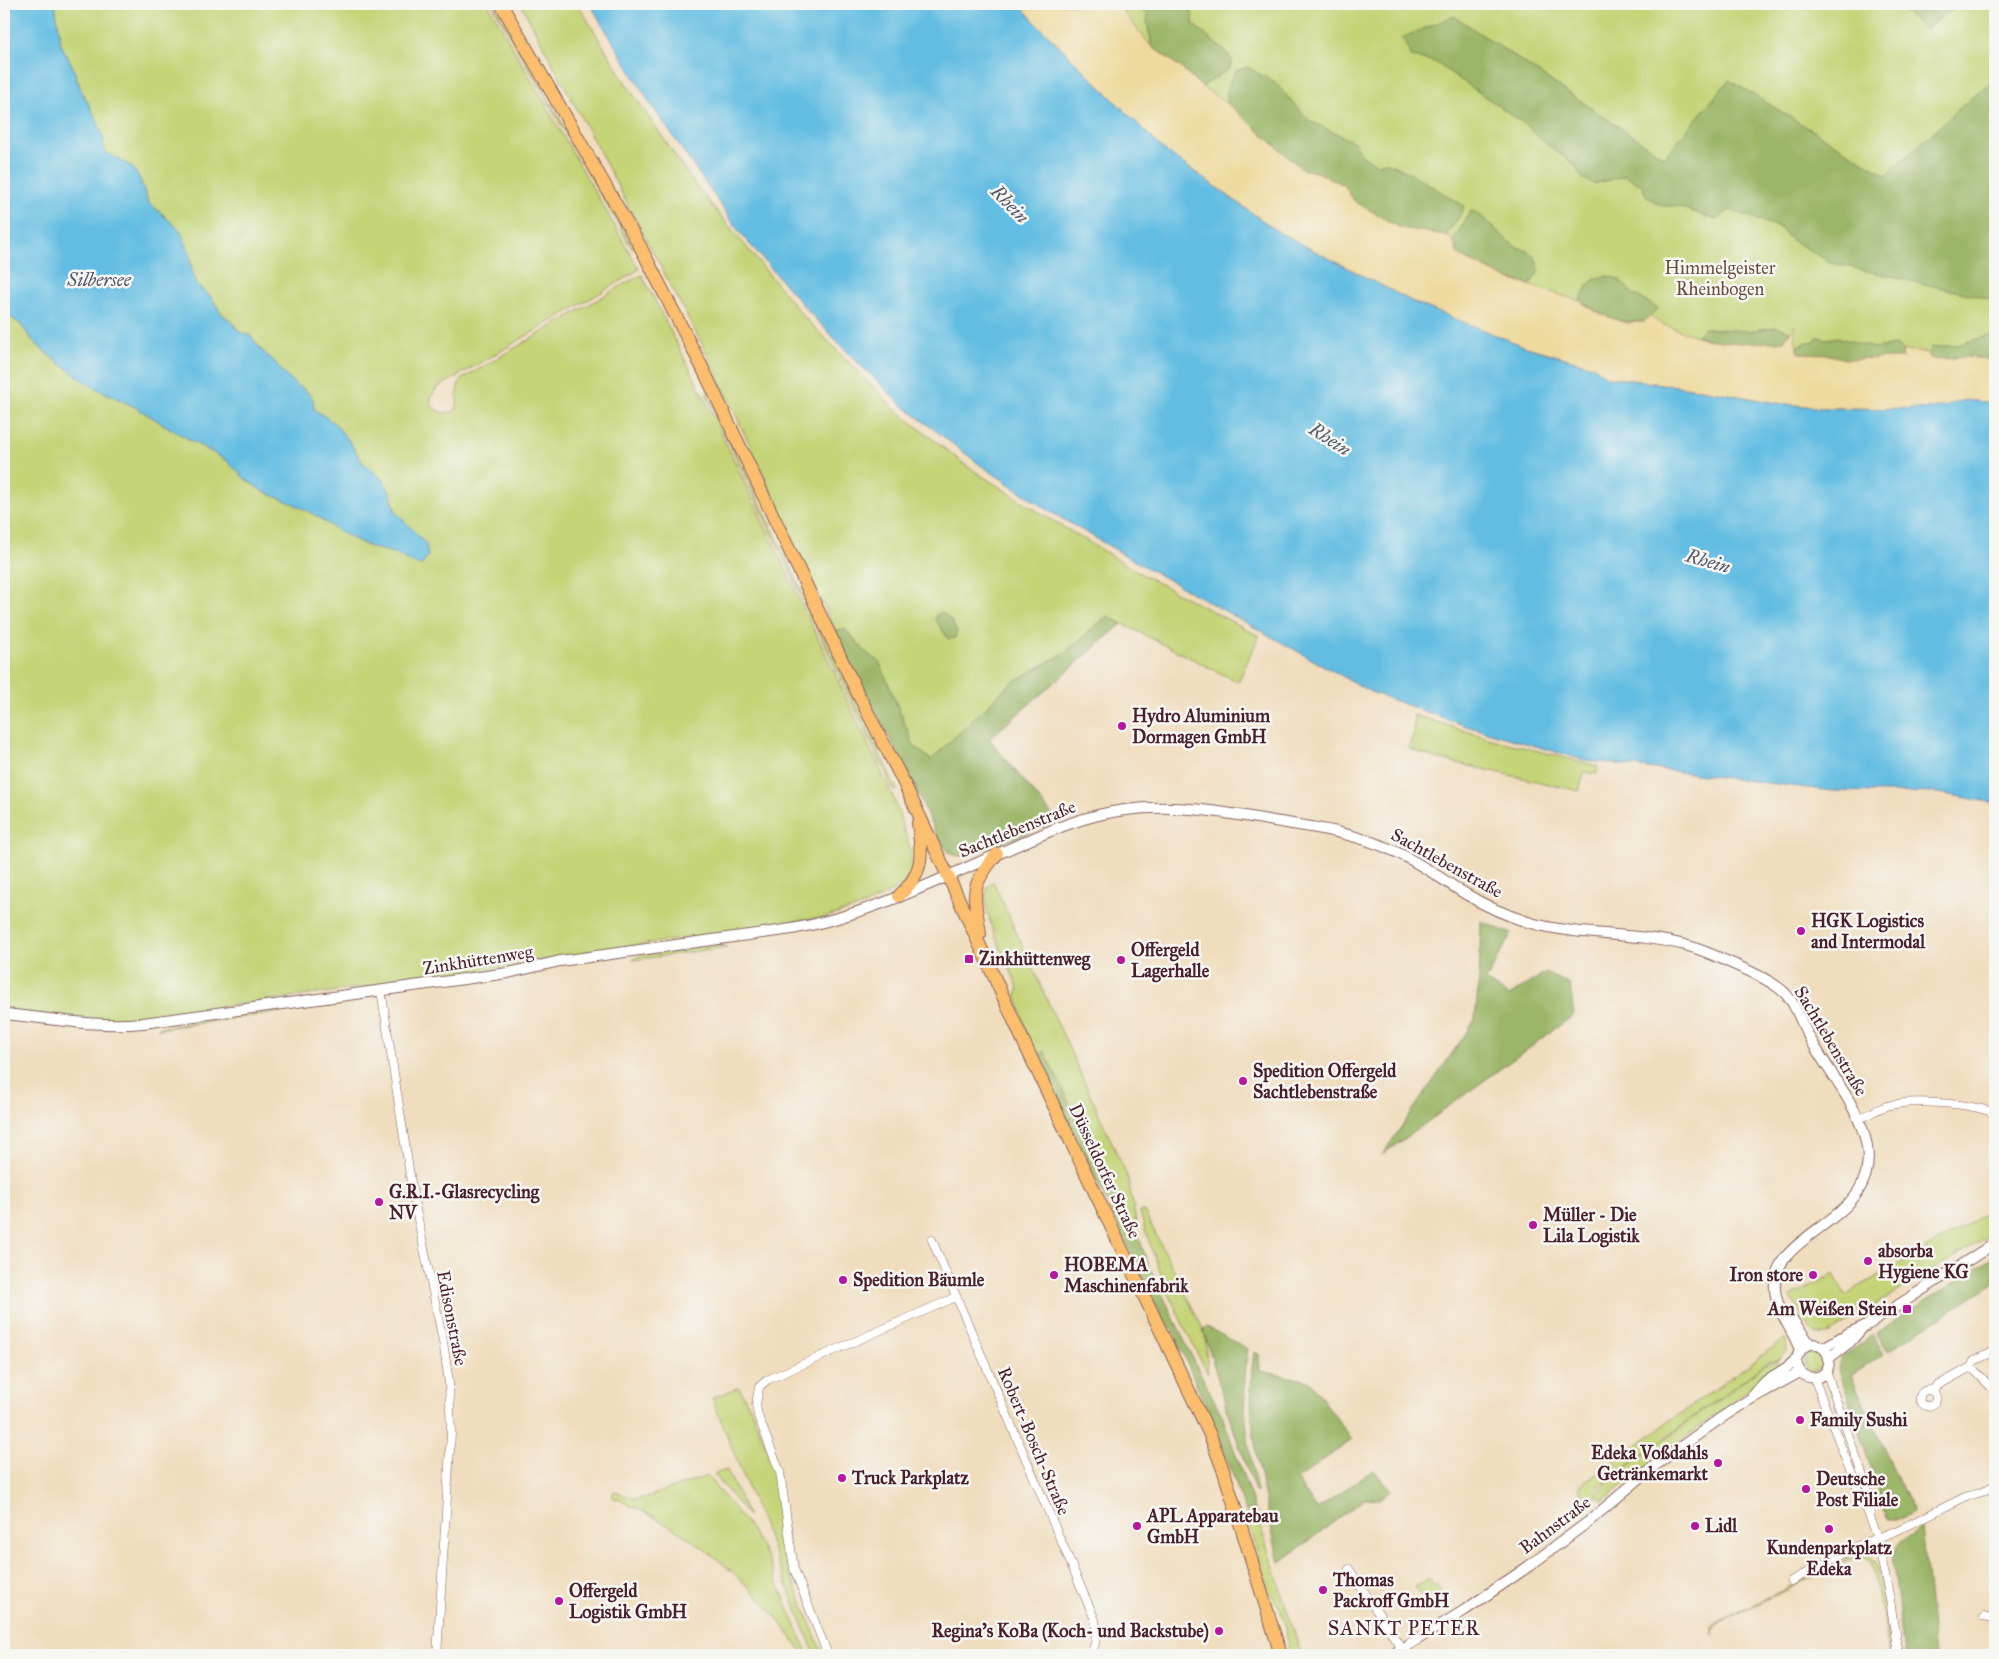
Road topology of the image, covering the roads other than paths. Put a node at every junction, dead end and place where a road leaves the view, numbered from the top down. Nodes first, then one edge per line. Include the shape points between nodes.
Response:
1 (501, 4) edge
2 (916, 810) junction
3 (997, 854) junction
4 (948, 875) junction
5 (899, 896) junction
6 (982, 948) junction
7 (381, 990) junction
8 (4, 1014) edge
9 (1995, 1113) edge
10 (1859, 1119) junction
11 (932, 1240) dead end
12 (1995, 1243) edge
13 (956, 1297) junction
14 (1782, 1310) junction
15 (1863, 1327) junction
16 (1810, 1344) junction
17 (1823, 1348) junction
18 (1995, 1351) edge
19 (1798, 1354) junction
20 (1829, 1358) junction
21 (1971, 1367) junction
22 (1826, 1371) junction
23 (1800, 1372) junction
24 (1814, 1378) junction
25 (1995, 1391) edge
26 (1932, 1392) dead end
27 (1747, 1402) junction
28 (1995, 1485) edge
29 (1870, 1520) junction
30 (1878, 1538) junction
31 (1349, 1569) dead end
32 (1791, 1581) dead end
33 (1984, 1616) dead end
34 (1995, 1619) edge
35 (1402, 1648) junction
36 (438, 1655) edge
37 (828, 1655) edge
38 (1090, 1655) edge
39 (1281, 1655) edge
40 (1392, 1655) edge
41 (1898, 1655) edge

1 - 2 main road, Düsseldorfer Straße via 677,317
2 - 4 main road, Düsseldorfer Straße
2 - 5 main road via 920,866 916,877
3 - 4 street, Sachtlebenstraße
3 - 6 main road via 981,873 975,889
3 - 10 street, Sachtlebenstraße via 1086,817 1154,807 1200,809 1320,828 1366,839 1412,859 1464,893 1509,916 1555,929 1682,944 1767,979 1791,1000 1805,1030
4 - 5 street, Zinkhüttenweg
4 - 6 main road, Düsseldorfer Straße
5 - 7 street, Zinkhüttenweg via 851,915 807,926 560,961 508,974
6 - 39 main road, Düsseldorfer Straße via 1026,1048 1210,1435
7 - 8 street, Zinkhüttenweg via 120,1025
7 - 36 street, Edisonstraße via 413,1195 449,1383 451,1432
9 - 10 street, Sachtlebenstraße via 1984,1108 1909,1102 1886,1106
10 - 14 street, Sachtlebenstraße via 1868,1154 1862,1184 1837,1216 1783,1259 1777,1270 1775,1288
11 - 13 street, Robert-Bosch-Straße
12 - 15 street
13 - 37 street via 767,1380 757,1395 758,1416 780,1472 794,1569
13 - 38 street, Robert-Bosch-Straße via 1095,1620 1096,1641
14 - 16 street, Sachtlebenstraße
14 - 19 street, Sachtlebenstraße
15 - 17 street
15 - 20 street
16 - 17 street
16 - 19 street, Bahnstraße
17 - 20 street
18 - 21 street via 1974,1361
19 - 23 street
19 - 27 street, Bahnstraße
20 - 22 street
21 - 25 street
21 - 26 street via 1935,1387
22 - 24 street
22 - 29 street via 1868,1491
23 - 24 street
23 - 27 street, Bahnstraße
24 - 29 street
27 - 35 street, Bahnstraße via 1653,1467 1529,1566
28 - 30 street
29 - 30 street
30 - 32 street
30 - 41 street
31 - 35 street
33 - 34 street
35 - 40 street, Bahnstraße

